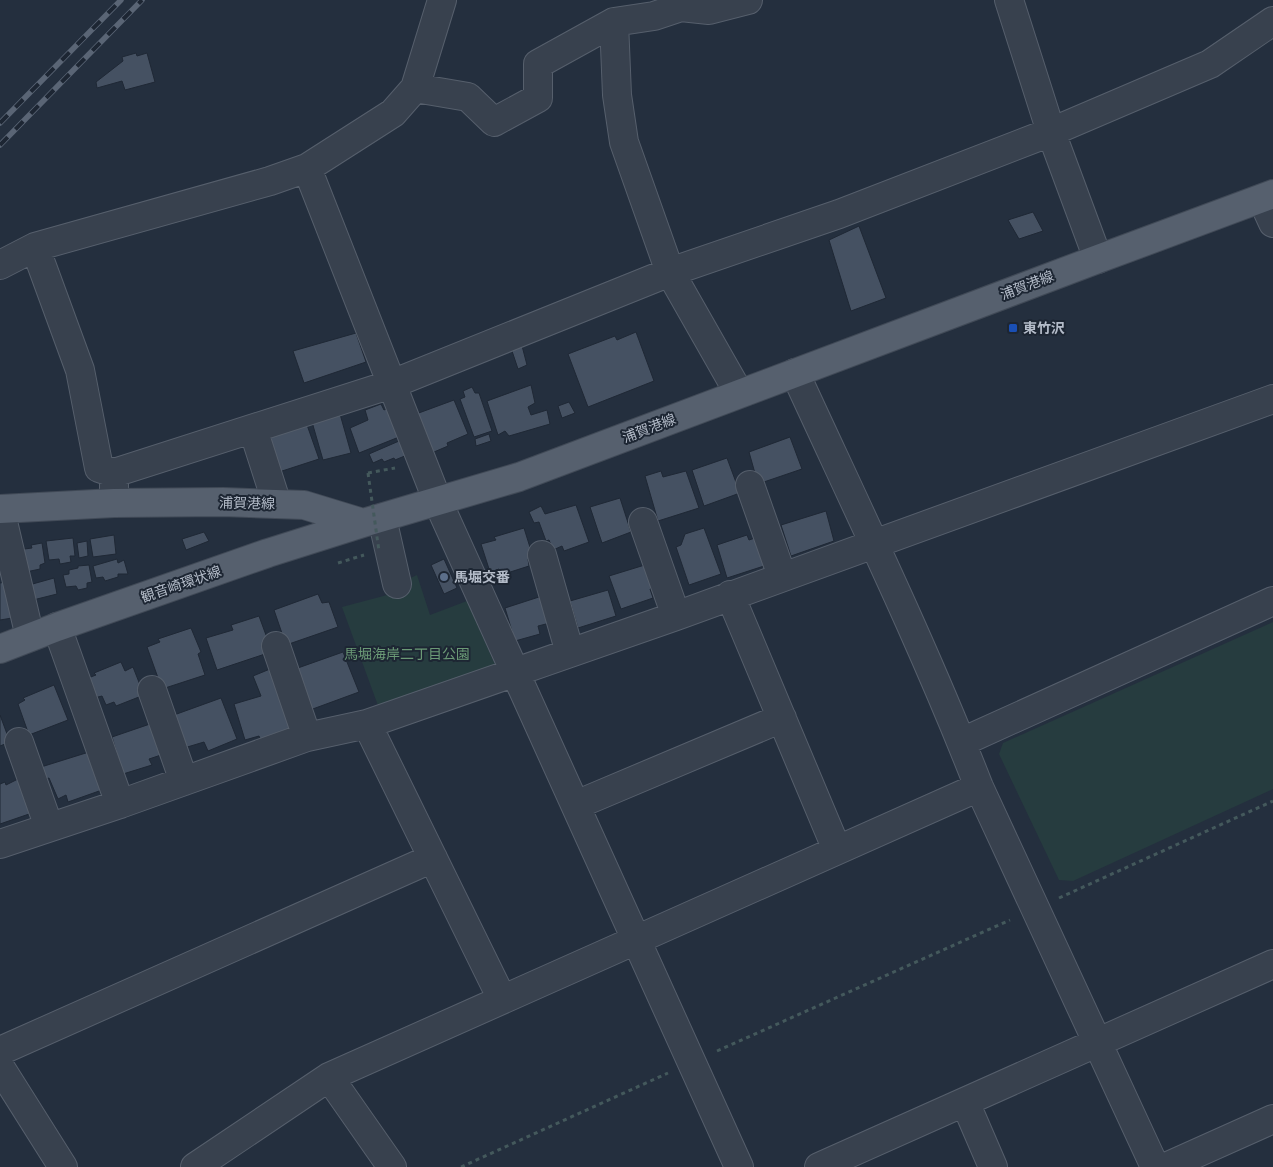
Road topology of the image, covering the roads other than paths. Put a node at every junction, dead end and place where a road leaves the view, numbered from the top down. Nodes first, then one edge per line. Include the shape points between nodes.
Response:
1 (442, 0) edge
2 (748, 0) edge
3 (1009, 0) edge
4 (681, 4) edge
5 (1273, 20) edge
6 (614, 22) junction
7 (415, 88) junction
8 (1050, 132) junction
9 (307, 168) junction
10 (1268, 197) edge
11 (1273, 223) edge
12 (34, 247) junction
13 (1098, 259) junction
14 (0, 265) edge
15 (670, 272) junction
16 (795, 373) junction
17 (392, 384) junction
18 (741, 394) junction
19 (1273, 399) edge
20 (252, 429) junction
21 (114, 473) junction
22 (750, 485) dead end
23 (438, 502) junction
24 (114, 503) junction
25 (277, 504) junction
26 (0, 509) edge
27 (373, 521) junction
28 (643, 522) dead end
29 (874, 543) junction
30 (542, 555) dead end
31 (782, 576) junction
32 (397, 584) dead end
33 (730, 595) junction
34 (1273, 601) edge
35 (676, 616) junction
36 (57, 627) junction
37 (30, 637) junction
38 (276, 646) dead end
39 (0, 649) edge
40 (570, 653) junction
41 (516, 672) junction
42 (152, 690) dead end
43 (782, 718) junction
44 (368, 724) junction
45 (307, 736) junction
46 (19, 742) dead end
47 (962, 742) junction
48 (184, 781) junction
49 (979, 786) junction
50 (120, 804) junction
51 (576, 805) junction
52 (49, 827) junction
53 (0, 844) edge
54 (837, 850) junction
55 (433, 858) junction
56 (637, 940) junction
57 (1273, 964) edge
58 (502, 999) junction
59 (1097, 1043) junction
60 (0, 1051) edge
61 (0, 1068) edge
62 (330, 1076) junction
63 (965, 1102) junction
64 (1273, 1119) edge
65 (831, 1165) edge
66 (63, 1167) edge
67 (195, 1167) edge
68 (392, 1167) edge
69 (739, 1167) edge
70 (993, 1167) edge
71 (1155, 1167) edge
72 (1166, 1167) edge

1 - 7 street
2 - 4 street via 709,10
3 - 8 street
4 - 6 street via 654,16
5 - 8 street via 1210,64
6 - 7 street via 538,64 538,98 494,122 468,98
6 - 15 street via 617,95 624,142
7 - 9 street via 393,113
8 - 13 street
8 - 15 street via 839,214
9 - 12 street
9 - 17 street
10 - 11 street
10 - 13 main road, 浦賀港線
12 - 14 street
12 - 21 street via 80,370 99,468
13 - 16 main road, 浦賀港線
15 - 17 street
15 - 18 street
16 - 18 main road, 浦賀港線
16 - 29 street
17 - 20 street
17 - 23 street
18 - 23 main road, 浦賀港線 via 519,477
19 - 29 street
20 - 21 street
20 - 25 street
21 - 24 street
22 - 31 street
23 - 27 main road, 浦賀港線
23 - 41 street
24 - 25 main road, 浦賀港線
24 - 26 main road, 浦賀港線
25 - 27 main road, 浦賀港線 via 304,505
26 - 37 street
27 - 32 street
27 - 36 main road, 観音崎環状線
28 - 35 street
29 - 31 street
29 - 47 street
30 - 40 street
31 - 33 street
33 - 35 street
33 - 43 street
34 - 47 street
35 - 40 street
36 - 37 main road, 観音崎環状線
36 - 50 street
37 - 39 main road, 観音崎環状線
38 - 45 street
40 - 41 street
41 - 44 street
41 - 51 street
42 - 48 street
43 - 51 street
43 - 54 street
44 - 45 street
44 - 55 street
45 - 48 street
46 - 52 street
47 - 49 street
48 - 50 street
49 - 54 street
49 - 59 street
50 - 52 street
51 - 56 street
52 - 53 street
54 - 56 street
55 - 58 street
55 - 60 street
56 - 58 street
56 - 69 street
57 - 59 street
58 - 62 street
59 - 63 street
59 - 71 street
61 - 66 street
62 - 67 street
62 - 68 street
63 - 65 street
63 - 70 street
64 - 72 street

